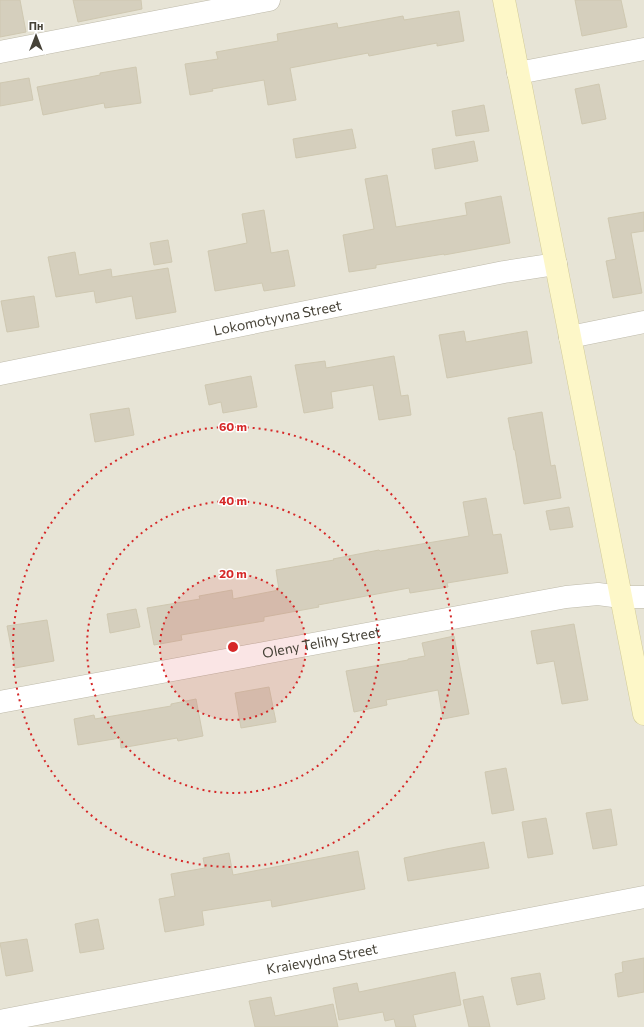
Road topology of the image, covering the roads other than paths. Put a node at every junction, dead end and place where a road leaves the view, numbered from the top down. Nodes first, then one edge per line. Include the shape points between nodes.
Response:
1 (269, 0) edge
2 (504, 0) edge
3 (644, 49) edge
4 (0, 52) edge
5 (518, 73) junction
6 (556, 264) junction
7 (644, 322) edge
8 (570, 336) junction
9 (0, 374) edge
10 (621, 597) junction
11 (644, 597) edge
12 (0, 702) edge
13 (644, 714) edge
14 (644, 897) edge
15 (0, 1020) edge

1 - 4 street
2 - 5 street
3 - 5 street
5 - 6 street
6 - 8 street
6 - 9 street, Lokomotyvna Street
7 - 8 street
8 - 10 street
10 - 11 street, Oleny Telihy Street
10 - 12 street, Oleny Telihy Street via 598,594 566,597
10 - 13 street
14 - 15 street, Kraievydna Street

